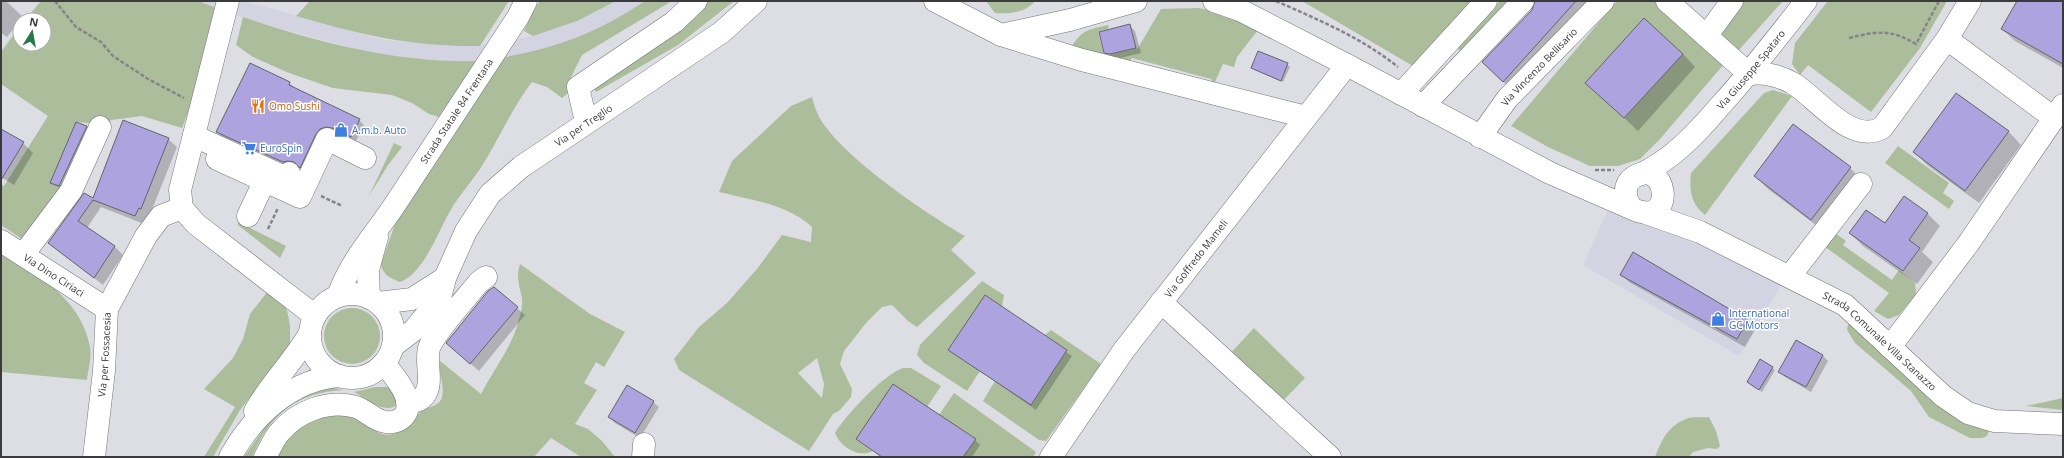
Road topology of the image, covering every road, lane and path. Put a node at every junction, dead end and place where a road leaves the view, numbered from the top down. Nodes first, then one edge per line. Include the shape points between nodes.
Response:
1 (55, 1) edge
2 (228, 1) edge
3 (526, 1) edge
4 (696, 1) edge
5 (756, 1) edge
6 (935, 1) edge
7 (1136, 1) edge
8 (1214, 1) edge
9 (1276, 1) edge
10 (1486, 1) edge
11 (1523, 1) edge
12 (1603, 1) edge
13 (1667, 1) edge
14 (1732, 1) edge
15 (1806, 1) edge
16 (1939, 1) edge
17 (1970, 1) edge
18 (1071, 10) edge
19 (1001, 35) junction
20 (1706, 35) junction
21 (1849, 38) dead end
22 (1947, 39) junction
23 (1347, 64) junction
24 (1749, 74) junction
25 (1407, 87) junction
26 (190, 100) dead end
27 (1423, 106) junction
28 (2058, 111) edge
29 (1306, 117) junction
30 (586, 122) junction
31 (100, 127) dead end
32 (194, 136) junction
33 (1694, 136) junction
34 (1480, 137) junction
35 (365, 158) dead end
36 (217, 159) dead end
37 (1590, 169) dead end
38 (289, 173) dead end
39 (1631, 174) junction
40 (264, 182) junction
41 (1574, 183) junction
42 (1861, 184) dead end
43 (1664, 193) junction
44 (182, 208) junction
45 (1638, 210) junction
46 (248, 216) dead end
47 (385, 220) junction
48 (1700, 232) junction
49 (1, 241) edge
50 (23, 256) junction
51 (1790, 276) junction
52 (486, 277) dead end
53 (445, 278) junction
54 (338, 296) junction
55 (373, 300) junction
56 (1161, 302) junction
57 (107, 309) junction
58 (312, 324) junction
59 (1890, 347) junction
60 (388, 354) junction
61 (340, 376) junction
62 (407, 401) junction
63 (2063, 424) edge
64 (246, 432) junction
65 (94, 457) edge
66 (230, 457) edge
67 (266, 457) edge
68 (1051, 457) edge
69 (1330, 457) edge

1 - 26 path via 76,27 101,42 113,56 148,79
2 - 32 street
3 - 47 street, Strada Statale 84 Frentana
4 - 30 street via 674,22 578,88
5 - 30 street, Via per Treglio via 722,32
6 - 19 street
7 - 18 street
8 - 23 street, Strada Comunale Villa Stanazzo via 1240,10
9 - 25 path via 1376,50
10 - 25 street
11 - 27 street
12 - 34 street, Via Vincenzo Bellisario via 1507,99
13 - 20 street
14 - 20 street
15 - 24 street, Via Giuseppe Spataro
16 - 21 path via 1916,44 1892,32
17 - 22 street
18 - 19 street
19 - 29 street via 1082,60
20 - 24 street
22 - 24 street via 1882,128 1876,132 1861,132 1848,127 1793,84 1765,72
22 - 28 street
23 - 25 street, Strada Comunale Villa Stanazzo
23 - 29 street, Via Goffredo Mameli
24 - 33 street, Via Giuseppe Spataro
25 - 27 street, Strada Comunale Villa Stanazzo
27 - 34 street, Strada Comunale Villa Stanazzo
28 - 59 street via 1968,244
29 - 56 street, Via Goffredo Mameli
30 - 53 street, Via per Treglio via 521,166 490,194 466,231
31 - 50 street via 71,191
32 - 38 street via 287,178
32 - 44 street via 180,190
33 - 39 street, Via Giuseppe Spataro via 1658,166
33 - 43 street, Via Giuseppe Spataro via 1671,174
34 - 41 street, Strada Comunale Villa Stanazzo
35 - 40 street via 327,139 300,197
36 - 40 street
37 - 39 path
39 - 41 street via 1600,184
39 - 43 street via 1645,174 1655,178
39 - 45 street via 1625,192 1627,203
40 - 46 street
41 - 45 street, Strada Comunale Villa Stanazzo
42 - 51 street
43 - 45 street via 1656,209
43 - 48 street, Strada Comunale Villa Stanazzo via 1681,215
44 - 57 street, Via per Fossacesia via 161,216 146,236
44 - 58 street via 196,224 289,296
45 - 48 street, Strada Comunale Villa Stanazzo
47 - 54 street, Strada Statale 84 Frentana via 355,258 345,275
47 - 55 street, Strada Statale 84 Frentana via 371,253 367,285
48 - 51 street, Strada Comunale Villa Stanazzo
49 - 50 street, Via Dino Ciriaci
50 - 57 street, Via Dino Ciriaci
51 - 59 street, Strada Comunale Villa Stanazzo via 1845,305
52 - 62 street via 479,282 434,339 428,356 429,382 424,396 418,401
53 - 55 street via 412,299
53 - 60 street, Via per Treglio via 440,298 435,306
54 - 55 street via 354,294
54 - 58 street via 321,307
55 - 60 street via 390,318 394,336
56 - 68 street, Via Goffredo Mameli via 1124,350
56 - 69 street
57 - 65 street, Via per Fossacesia via 104,371
58 - 61 street via 313,352 329,371
58 - 64 street via 299,352 253,413
59 - 63 street, Strada Comunale Villa Stanazzo via 1943,396 1968,413 1994,421
60 - 61 street via 377,370 366,376
60 - 62 street
61 - 64 street via 318,379 300,386 266,409
62 - 67 street via 405,414 400,419 388,422 355,407 334,405 311,409 279,433
64 - 66 street

